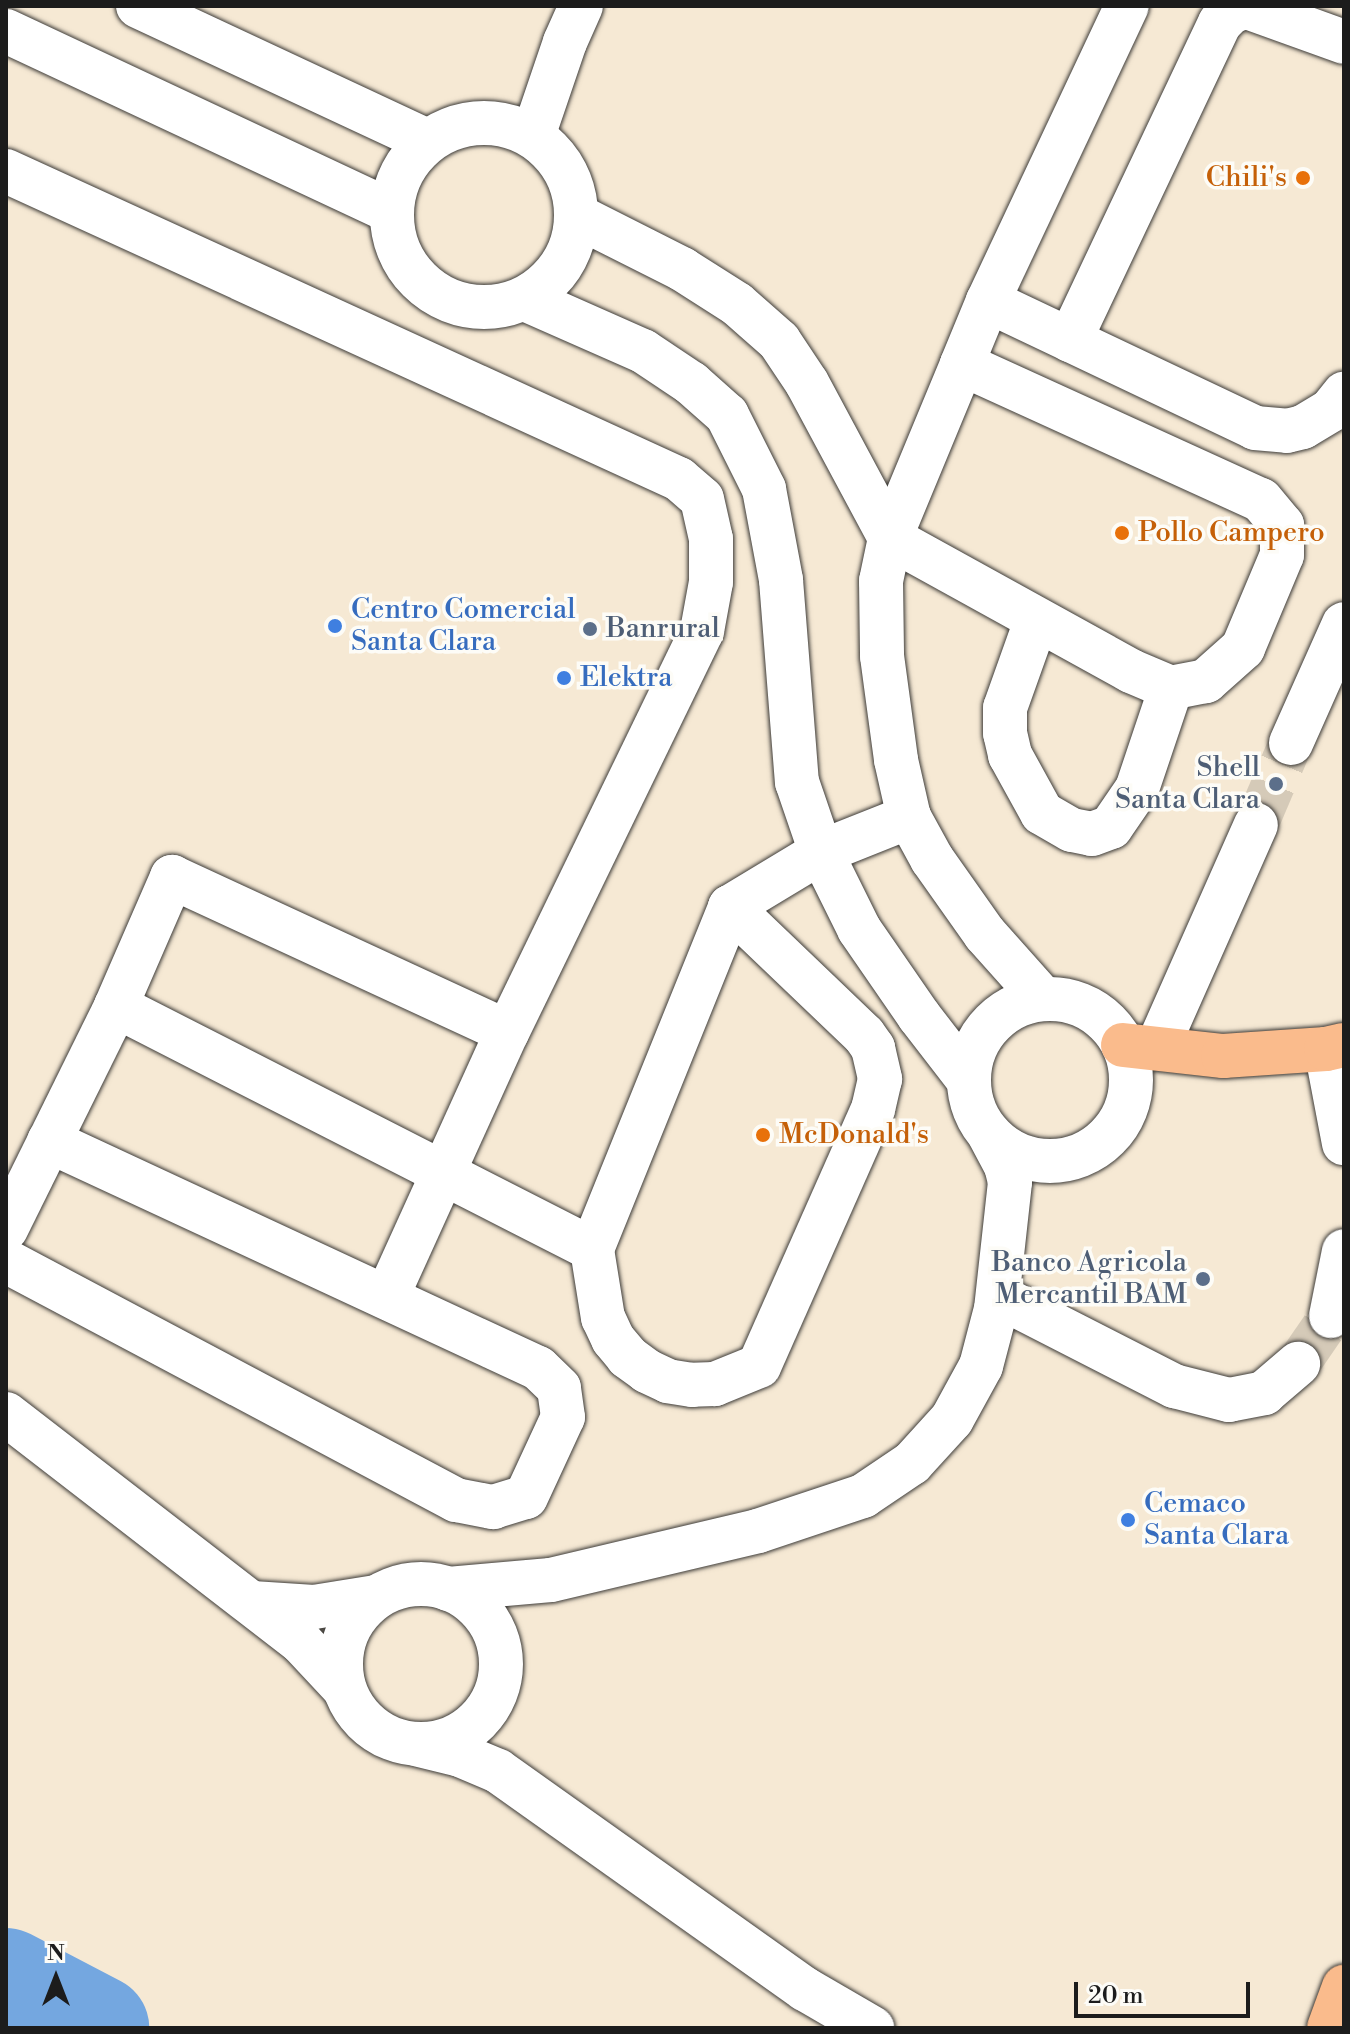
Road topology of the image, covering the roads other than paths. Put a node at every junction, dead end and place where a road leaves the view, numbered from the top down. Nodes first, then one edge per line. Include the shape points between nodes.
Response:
1 (138, 6) edge
2 (581, 6) edge
3 (1127, 6) edge
4 (6, 31) edge
5 (1344, 42) edge
6 (533, 136) junction
7 (427, 141) junction
8 (6, 171) edge
9 (390, 211) junction
10 (577, 216) junction
11 (440, 297) junction
12 (525, 299) junction
13 (988, 301) junction
14 (1070, 340) junction
15 (415, 359) junction
16 (962, 364) junction
17 (1336, 415) edge
18 (890, 538) junction
19 (1036, 621) junction
20 (1344, 624) edge
21 (1171, 688) junction
22 (1291, 743) tunnel mouth
23 (909, 817) junction
24 (1256, 825) tunnel mouth
25 (821, 852) junction
26 (730, 907) junction
27 (1043, 999) junction
28 (116, 1006) junction
29 (507, 1032) junction
30 (1140, 1046) junction
31 (1335, 1047) edge
32 (967, 1078) junction
33 (990, 1136) junction
34 (49, 1141) junction
35 (1344, 1143) edge
36 (1062, 1162) junction
37 (444, 1174) junction
38 (1010, 1200) junction
39 (6, 1229) edge
40 (592, 1249) junction
41 (1344, 1251) edge
42 (6, 1261) edge
43 (998, 1296) junction
44 (387, 1297) junction
45 (1331, 1316) tunnel mouth
46 (1298, 1364) tunnel mouth
47 (6, 1414) edge
48 (551, 1580) junction
49 (448, 1589) junction
50 (376, 1597) junction
51 (252, 1603) junction
52 (497, 1684) junction
53 (343, 1687) junction
54 (419, 1745) junction
55 (533, 1794) junction
56 (1344, 1987) edge
57 (872, 2028) edge
58 (1329, 2028) edge

1 - 7 street
2 - 6 street
3 - 13 street
4 - 9 street
5 - 14 street via 1247,7 1232,11 1220,23
6 - 7 street via 479,123 451,128
6 - 10 street via 566,171
7 - 9 street via 395,184
8 - 15 street
9 - 11 street via 403,262
10 - 12 street via 563,265
10 - 18 street via 704,283 779,341
11 - 12 street via 467,307 497,307
11 - 15 street
12 - 25 street via 643,351 691,383 727,415 748,452 764,489 781,580 797,782
13 - 14 street
13 - 16 street
14 - 17 street via 1255,428 1287,431
15 - 29 street via 679,479 702,499 711,539 711,582 702,631
16 - 18 street
16 - 21 street via 1261,500 1282,525 1282,555 1243,648 1206,681
18 - 19 street
18 - 23 street via 881,581 882,656
19 - 21 street
19 - 21 street via 1005,708 1005,733 1010,755 1042,813 1072,830 1092,834 1111,827 1137,789
20 - 22 street
23 - 25 street
23 - 27 street via 985,934
24 - 30 street
25 - 26 street
25 - 32 street via 859,929
26 - 40 street
26 - 40 street via 864,1035 873,1048 880,1079 873,1109 759,1366 738,1377 715,1384 668,1381 628,1357 603,1318
27 - 30 street via 1089,1008
27 - 32 street via 999,1016 971,1054
28 - 29 street via 172,877
28 - 34 street
28 - 37 street
29 - 37 street
30 - 31 highway via 1223,1056
30 - 36 street via 1123,1118 1086,1154
31 - 35 street
32 - 33 street via 977,1120
33 - 36 street via 1035,1161
33 - 38 street via 1006,1166
34 - 39 street
34 - 44 street
36 - 38 street via 1025,1178
37 - 40 street
37 - 44 street
38 - 43 street
41 - 45 street
42 - 44 street via 456,1500 493,1507 526,1497 563,1417 559,1388 538,1368
43 - 46 street via 1174,1386 1229,1400 1264,1393
43 - 48 street via 981,1366 952,1419 912,1463 863,1496 758,1531
47 - 51 street
48 - 49 street
48 - 52 street via 511,1634
49 - 50 street via 424,1583
49 - 52 street via 471,1601 488,1619 499,1642
50 - 51 street via 314,1607
50 - 53 street via 357,1614 345,1636 340,1661
51 - 53 street via 301,1642
52 - 54 street via 480,1720 462,1734
52 - 55 street via 499,1737 512,1767
53 - 54 street via 353,1710 371,1729
54 - 55 street via 498,1771
55 - 57 street via 805,1989
56 - 58 highway

